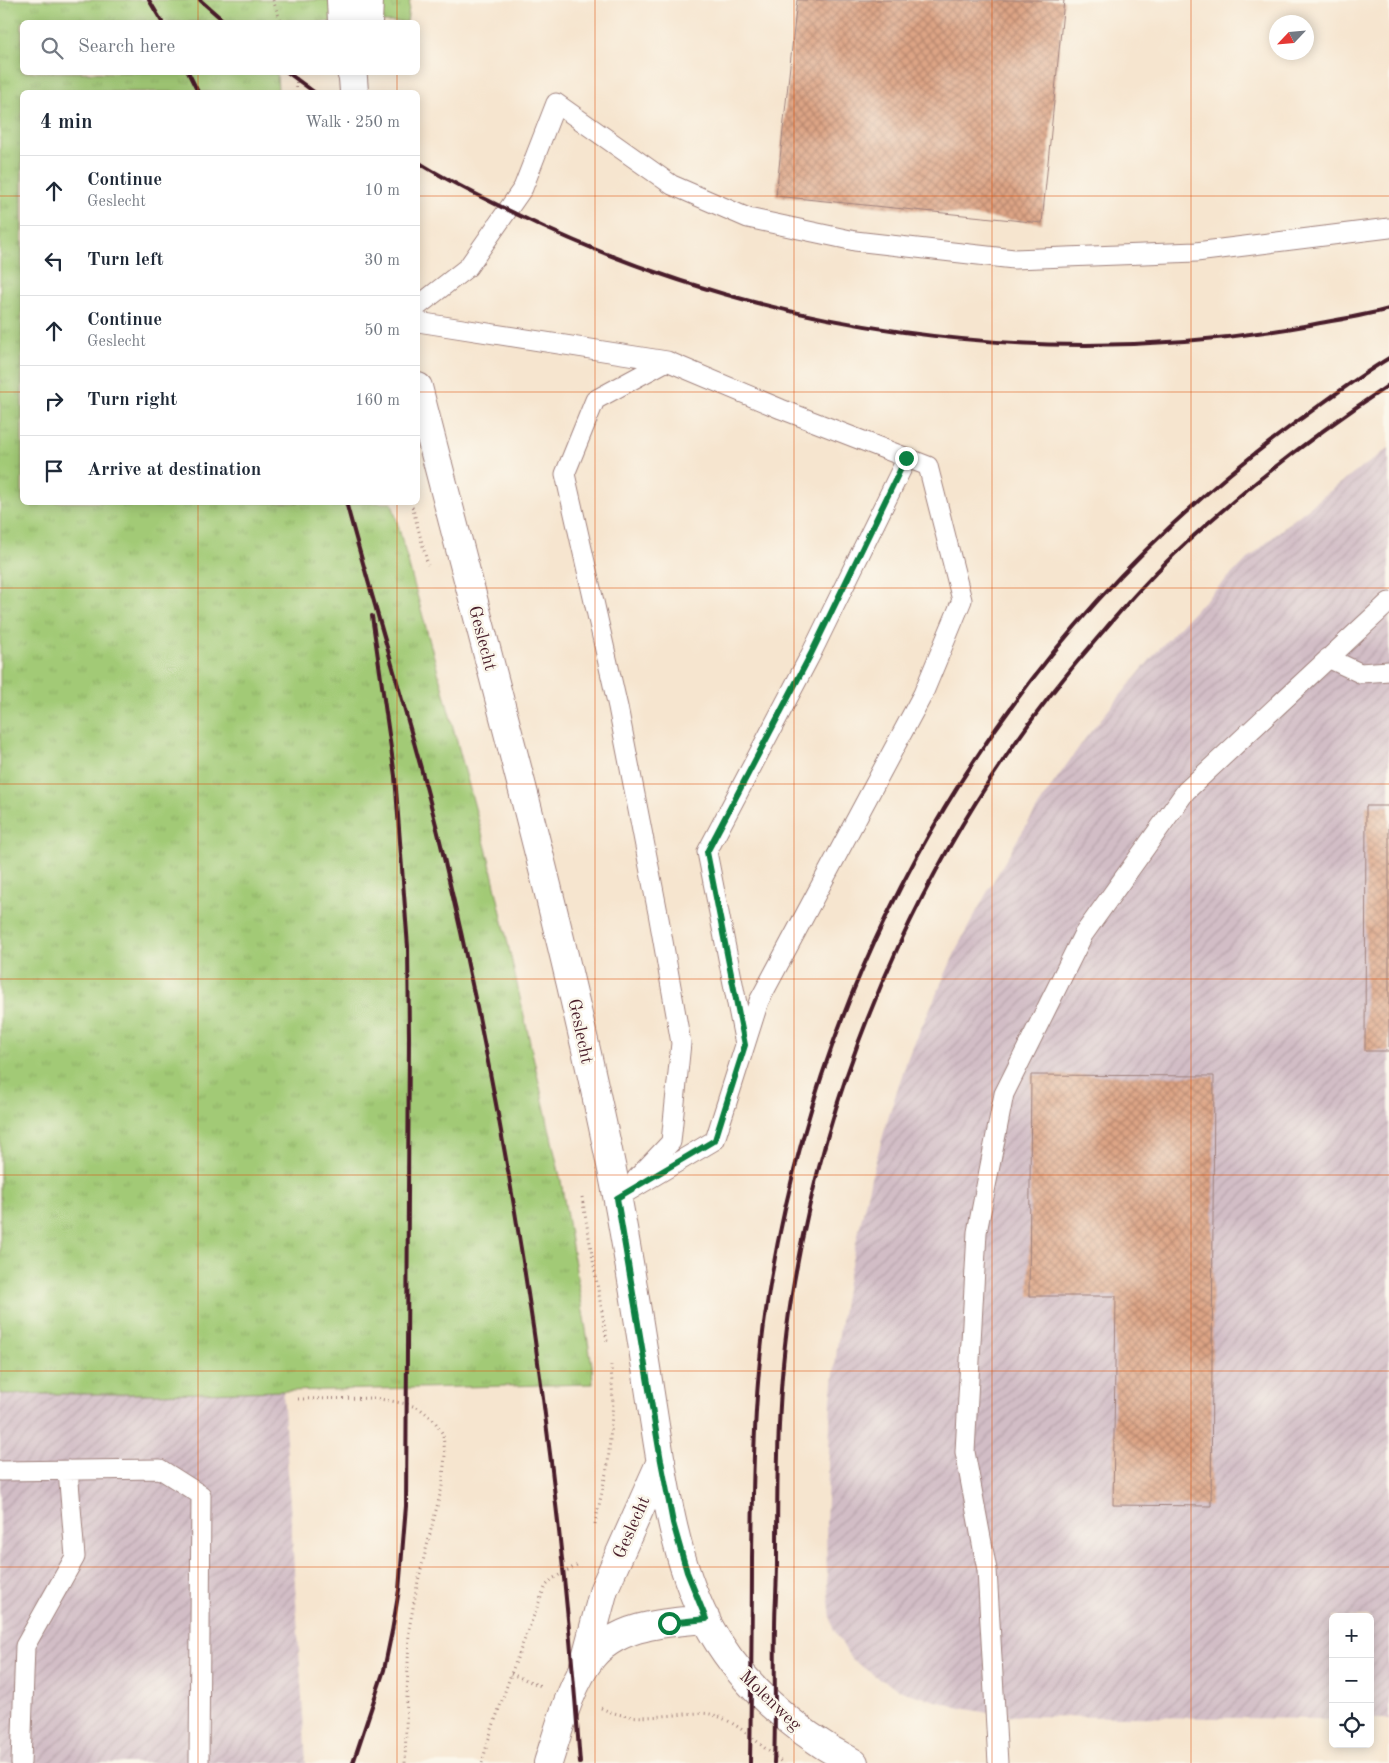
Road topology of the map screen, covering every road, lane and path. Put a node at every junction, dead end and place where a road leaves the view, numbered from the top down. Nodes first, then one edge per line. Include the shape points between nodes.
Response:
1 (273, 0) edge
2 (341, 0) edge
3 (370, 0) edge
4 (280, 20) edge
5 (342, 20) edge
6 (368, 20) edge
7 (296, 75) edge
8 (297, 90) edge
9 (1389, 228) edge
10 (420, 304) edge
11 (420, 322) edge
12 (667, 361) junction
13 (420, 395) edge
14 (906, 458) junction
15 (412, 505) edge
16 (430, 569) dead end
17 (1389, 602) edge
18 (1328, 658) junction
19 (1389, 671) edge
20 (745, 1045) junction
21 (580, 1188) dead end
22 (617, 1198) junction
23 (607, 1343) dead end
24 (610, 1363) dead end
25 (298, 1399) dead end
26 (661, 1461) junction
27 (0, 1470) edge
28 (68, 1470) junction
29 (594, 1531) dead end
30 (586, 1557) dead end
31 (706, 1619) junction
32 (582, 1673) junction
33 (511, 1674) junction
34 (571, 1697) junction
35 (21, 1763) edge
36 (199, 1763) edge
37 (405, 1763) edge
38 (482, 1763) edge
39 (548, 1763) edge
40 (783, 1763) edge
41 (854, 1763) edge
42 (998, 1763) edge

1 - 4 path
2 - 5 street
3 - 6 street
7 - 8 path
9 - 10 lane via 1196,252 1014,259 855,241 748,218 672,186 556,103 523,188 468,267
11 - 12 lane
12 - 14 lane
12 - 22 lane via 596,400 565,474 618,707 681,1043 671,1142
13 - 22 street, Geslecht via 563,946
14 - 20 lane via 811,654 707,852
14 - 20 lane via 928,466 962,600 924,694 759,1001
15 - 16 path
17 - 18 lane
18 - 19 lane via 1360,673
18 - 42 lane via 1186,791 1084,935 1004,1094 977,1232 965,1452 987,1570
20 - 22 lane via 715,1140
21 - 23 path
22 - 26 street, Geslecht
24 - 29 path via 613,1402 608,1464
25 - 37 path via 375,1398 407,1404 419,1408 433,1419 443,1434 442,1487 409,1629
26 - 31 street, Molenweg via 684,1564
26 - 32 street, Geslecht via 604,1589
27 - 28 lane
28 - 35 lane via 76,1557 25,1646
28 - 36 lane via 160,1469 201,1495
30 - 33 path via 544,1586
31 - 32 street, Geslecht via 645,1627 622,1634 605,1644
31 - 41 street, Molenweg via 727,1655 775,1708 826,1747
32 - 34 street, Geslecht
33 - 34 path
33 - 38 path
34 - 39 street, Geslecht
34 - 40 path via 614,1714 635,1718 685,1714 709,1714 722,1718

